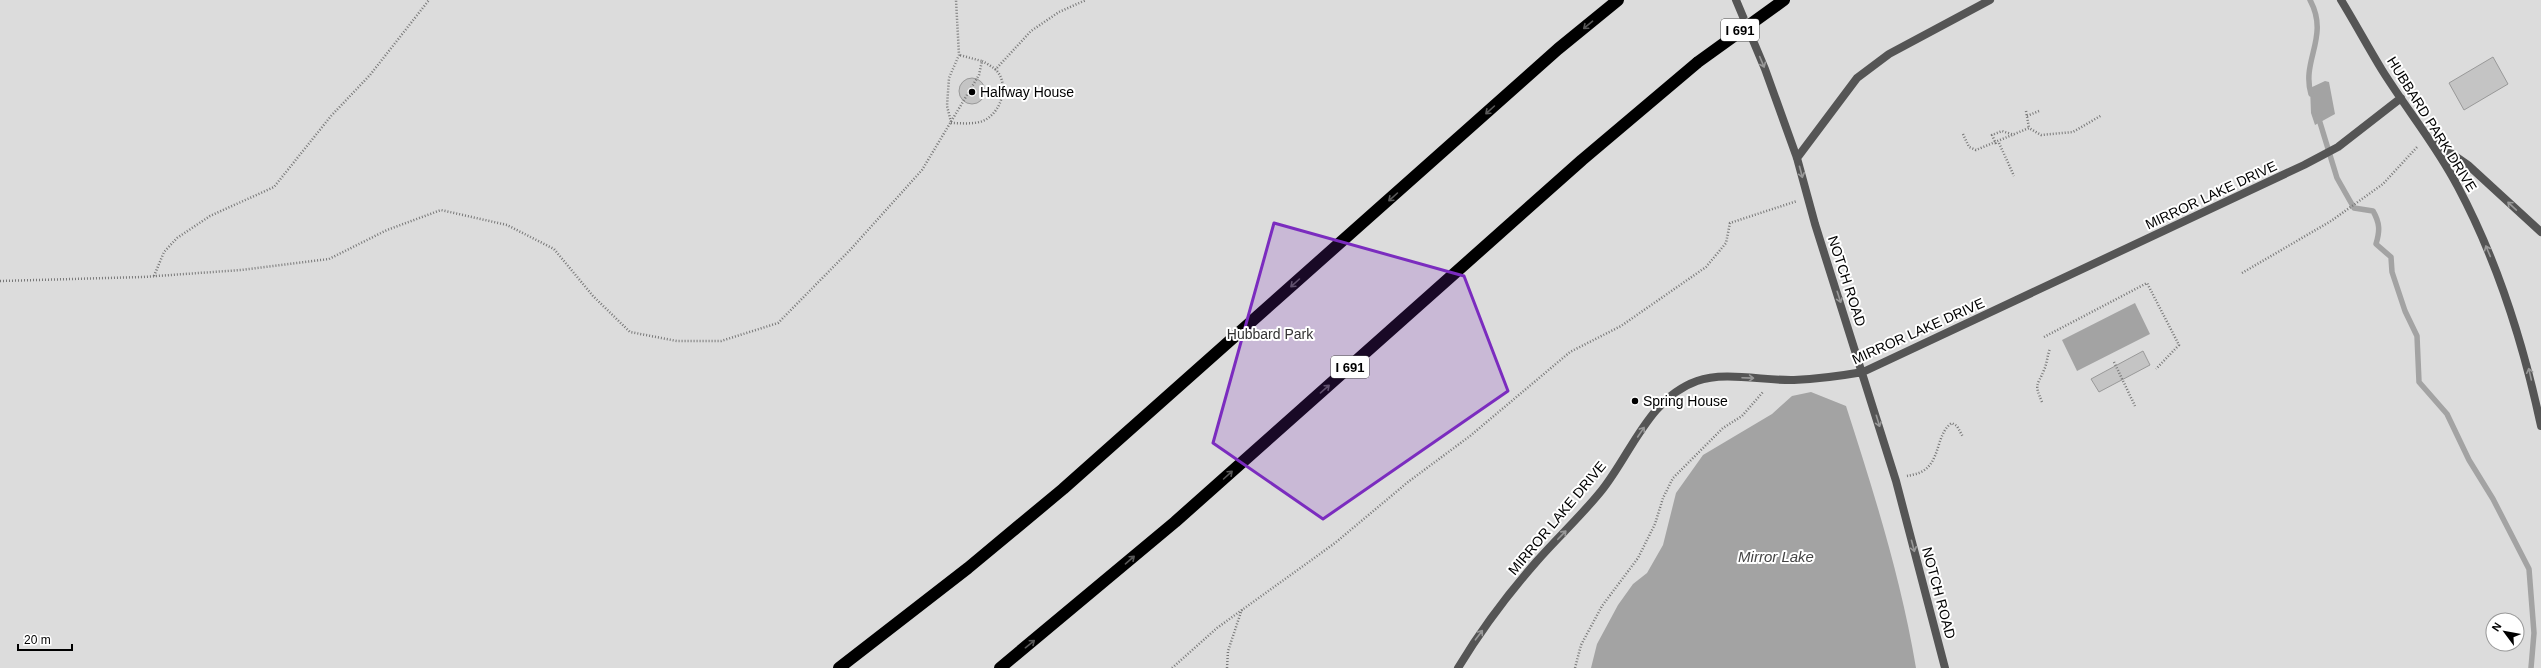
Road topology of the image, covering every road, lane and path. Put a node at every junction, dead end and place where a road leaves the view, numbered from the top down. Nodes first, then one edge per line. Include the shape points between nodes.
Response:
1 (429, 0) edge
2 (956, 0) edge
3 (1086, 0) edge
4 (1618, 0) edge
5 (1736, 0) edge
6 (1784, 0) edge
7 (1990, 0) edge
8 (2341, 0) edge
9 (960, 55) junction
10 (982, 61) junction
11 (996, 70) junction
12 (2401, 98) junction
13 (2026, 111) dead end
14 (2039, 111) dead end
15 (2102, 115) dead end
16 (2027, 116) junction
17 (951, 123) junction
18 (2029, 128) junction
19 (1963, 134) dead end
20 (2014, 135) junction
21 (2426, 136) junction
22 (1997, 143) junction
23 (1797, 158) junction
24 (2014, 176) dead end
25 (1808, 197) junction
26 (2541, 232) edge
27 (2242, 272) dead end
28 (154, 276) junction
29 (1, 280) edge
30 (2044, 337) dead end
31 (2050, 349) dead end
32 (2114, 362) dead end
33 (2156, 369) dead end
34 (1863, 372) junction
35 (1773, 379) junction
36 (2042, 402) dead end
37 (2135, 406) dead end
38 (2541, 426) edge
39 (1963, 437) dead end
40 (1896, 480) junction
41 (1242, 608) junction
42 (839, 668) edge
43 (1000, 668) edge
44 (1172, 668) edge
45 (1227, 668) edge
46 (1458, 668) edge
47 (1575, 668) edge
48 (1945, 668) edge

1 - 28 path via 370,75 331,116 274,187 210,216 177,238 164,252
2 - 9 path
3 - 11 path via 1059,12 1031,31
4 -> 42 highway via 1558,49 1063,489 968,568
5 -> 23 street, NOTCH ROAD via 1765,69
43 -> 6 highway, I 691, bridge via 1148,545 1576,165 1698,62
7 - 23 street via 1889,54 1857,78
8 - 12 street, HUBBARD PARK DRIVE
9 - 10 path
9 - 17 path via 949,78 947,106
10 - 11 path
10 - 17 path via 979,75
11 - 17 path via 1004,92 998,107 985,120 969,124
12 - 21 street, HUBBARD PARK DRIVE
12 - 34 street, MIRROR LAKE DRIVE via 2338,147 2304,165
13 - 16 path
14 - 16 path
15 - 18 path via 2073,132 2041,135
16 - 18 path
17 - 28 path via 922,170 850,250 778,323 721,341 677,341 630,332 593,296 554,249 507,225 442,210 387,230 329,259 241,270
18 - 20 path
19 - 22 path via 1972,149
20 - 22 path
20 - 22 path via 2002,131 1992,135
26 -> 21 street via 2468,165
21 - 27 path via 2383,184 2331,222
38 -> 21 street, HUBBARD PARK DRIVE via 2529,370 2498,273 2458,185
22 - 24 path
23 -> 25 street, NOTCH ROAD
25 -> 34 street, NOTCH ROAD
25 - 41 path via 1730,222 1726,243 1706,267 1621,326 1570,352 1532,386 1335,543
28 - 29 path
30 - 33 path via 2147,283 2179,346
31 - 36 path via 2044,370 2036,382
32 - 37 path
34 - 35 street, MIRROR LAKE DRIVE via 1824,378
34 -> 40 street, NOTCH ROAD
46 -> 35 street, MIRROR LAKE DRIVE via 1504,601 1603,489 1659,405 1677,390 1699,380 1724,377
35 - 47 path via 1742,416 1723,428 1673,478 1638,558 1602,606 1581,646
39 - 40 path via 1957,426 1952,423 1946,426 1932,462 1923,471
40 -> 48 street, NOTCH ROAD
41 - 44 path
41 - 45 path via 1228,651

